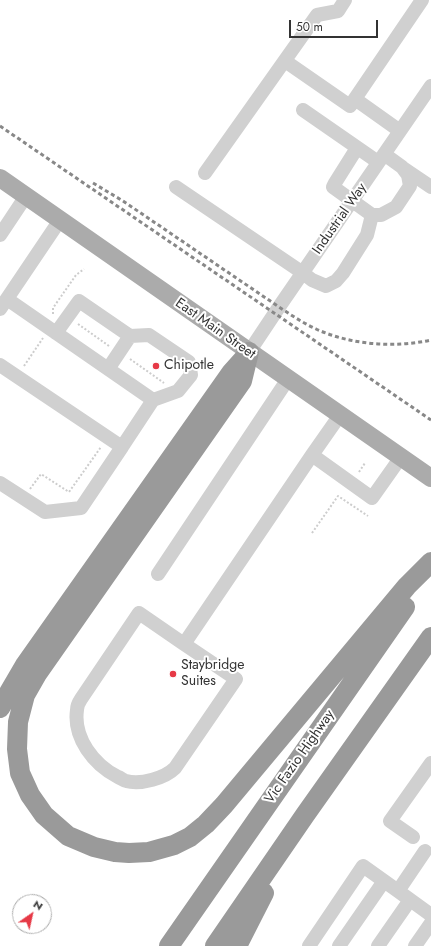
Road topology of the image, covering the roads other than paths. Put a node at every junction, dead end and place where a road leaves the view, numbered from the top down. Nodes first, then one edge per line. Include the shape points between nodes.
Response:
1 (345, 0) edge
2 (422, 0) edge
3 (285, 61) junction
4 (431, 86) edge
5 (355, 99) junction
6 (303, 110) dead end
7 (400, 131) junction
8 (357, 148) junction
9 (381, 158) junction
10 (402, 167) junction
11 (205, 173) dead end
12 (0, 178) edge
13 (176, 187) dead end
14 (431, 187) edge
15 (26, 196) junction
16 (352, 201) junction
17 (372, 215) junction
18 (60, 220) junction
19 (0, 235) edge
20 (303, 273) junction
21 (4, 304) edge
22 (56, 333) junction
23 (130, 336) junction
24 (249, 352) junction
25 (0, 365) edge
26 (108, 369) junction
27 (288, 379) junction
28 (152, 400) junction
29 (340, 415) junction
30 (122, 447) junction
31 (312, 455) junction
32 (401, 457) junction
33 (431, 478) edge
34 (0, 483) edge
35 (431, 562) edge
36 (431, 569) edge
37 (158, 574) dead end
38 (431, 638) edge
39 (184, 644) junction
40 (0, 708) edge
41 (431, 762) edge
42 (305, 815) junction
43 (413, 837) dead end
44 (429, 849) edge
45 (384, 881) junction
46 (398, 891) junction
47 (410, 900) junction
48 (431, 915) edge
49 (431, 923) edge
50 (169, 946) edge
51 (215, 946) edge
52 (237, 946) edge
53 (309, 946) edge
54 (339, 946) edge
55 (378, 946) edge
56 (415, 946) edge

1 - 3 street via 338,11 317,15
2 - 5 street
3 - 5 street via 350,106
3 - 11 street
4 - 7 street, Industrial Way
5 - 7 street
6 - 8 street
7 - 9 street, Industrial Way
8 - 9 street
8 - 16 street via 333,188
9 - 10 street
9 - 16 street, Industrial Way
10 - 14 street
10 - 17 street via 408,175 410,186 396,207 380,215
12 - 15 main road, East Main Street
13 - 20 street
15 - 18 main road, East Main Street
15 - 19 street
16 - 17 street
16 - 20 street, Industrial Way
17 - 20 street via 367,235 336,281 326,286
18 - 21 street
18 - 24 main road, East Main Street
20 - 24 street, Industrial Way
21 - 22 street
22 - 23 street via 79,301
22 - 26 street
23 - 26 street
23 - 28 street via 149,336 189,362 191,375 178,391
24 - 27 main road, East Main Street
24 - 35 highway via 242,382 37,674 25,695 18,722 17,748 20,773 30,795 44,815 68,836 94,847 115,852 149,852 174,845 190,837 224,805 407,586
24 - 40 highway via 231,373 26,665
25 - 30 street
26 - 28 street
27 - 29 main road, East Main Street
27 - 37 street
28 - 30 street
29 - 31 street
29 - 32 main road, East Main Street
30 - 34 street via 81,508 45,512
31 - 32 street via 372,498
31 - 39 street
32 - 33 main road, East Main Street
36 - 50 highway, Vic Fazio Highway
38 - 42 highway
39 - 39 street via 236,679 170,773 143,782 126,781 109,773 85,747 79,735 76,724 81,699 139,613
41 - 43 street via 390,821
42 - 51 highway
42 - 52 highway
44 - 46 street
45 - 46 street
45 - 53 street via 363,866
45 - 54 street
46 - 47 street
47 - 48 street
47 - 55 street
49 - 56 street

